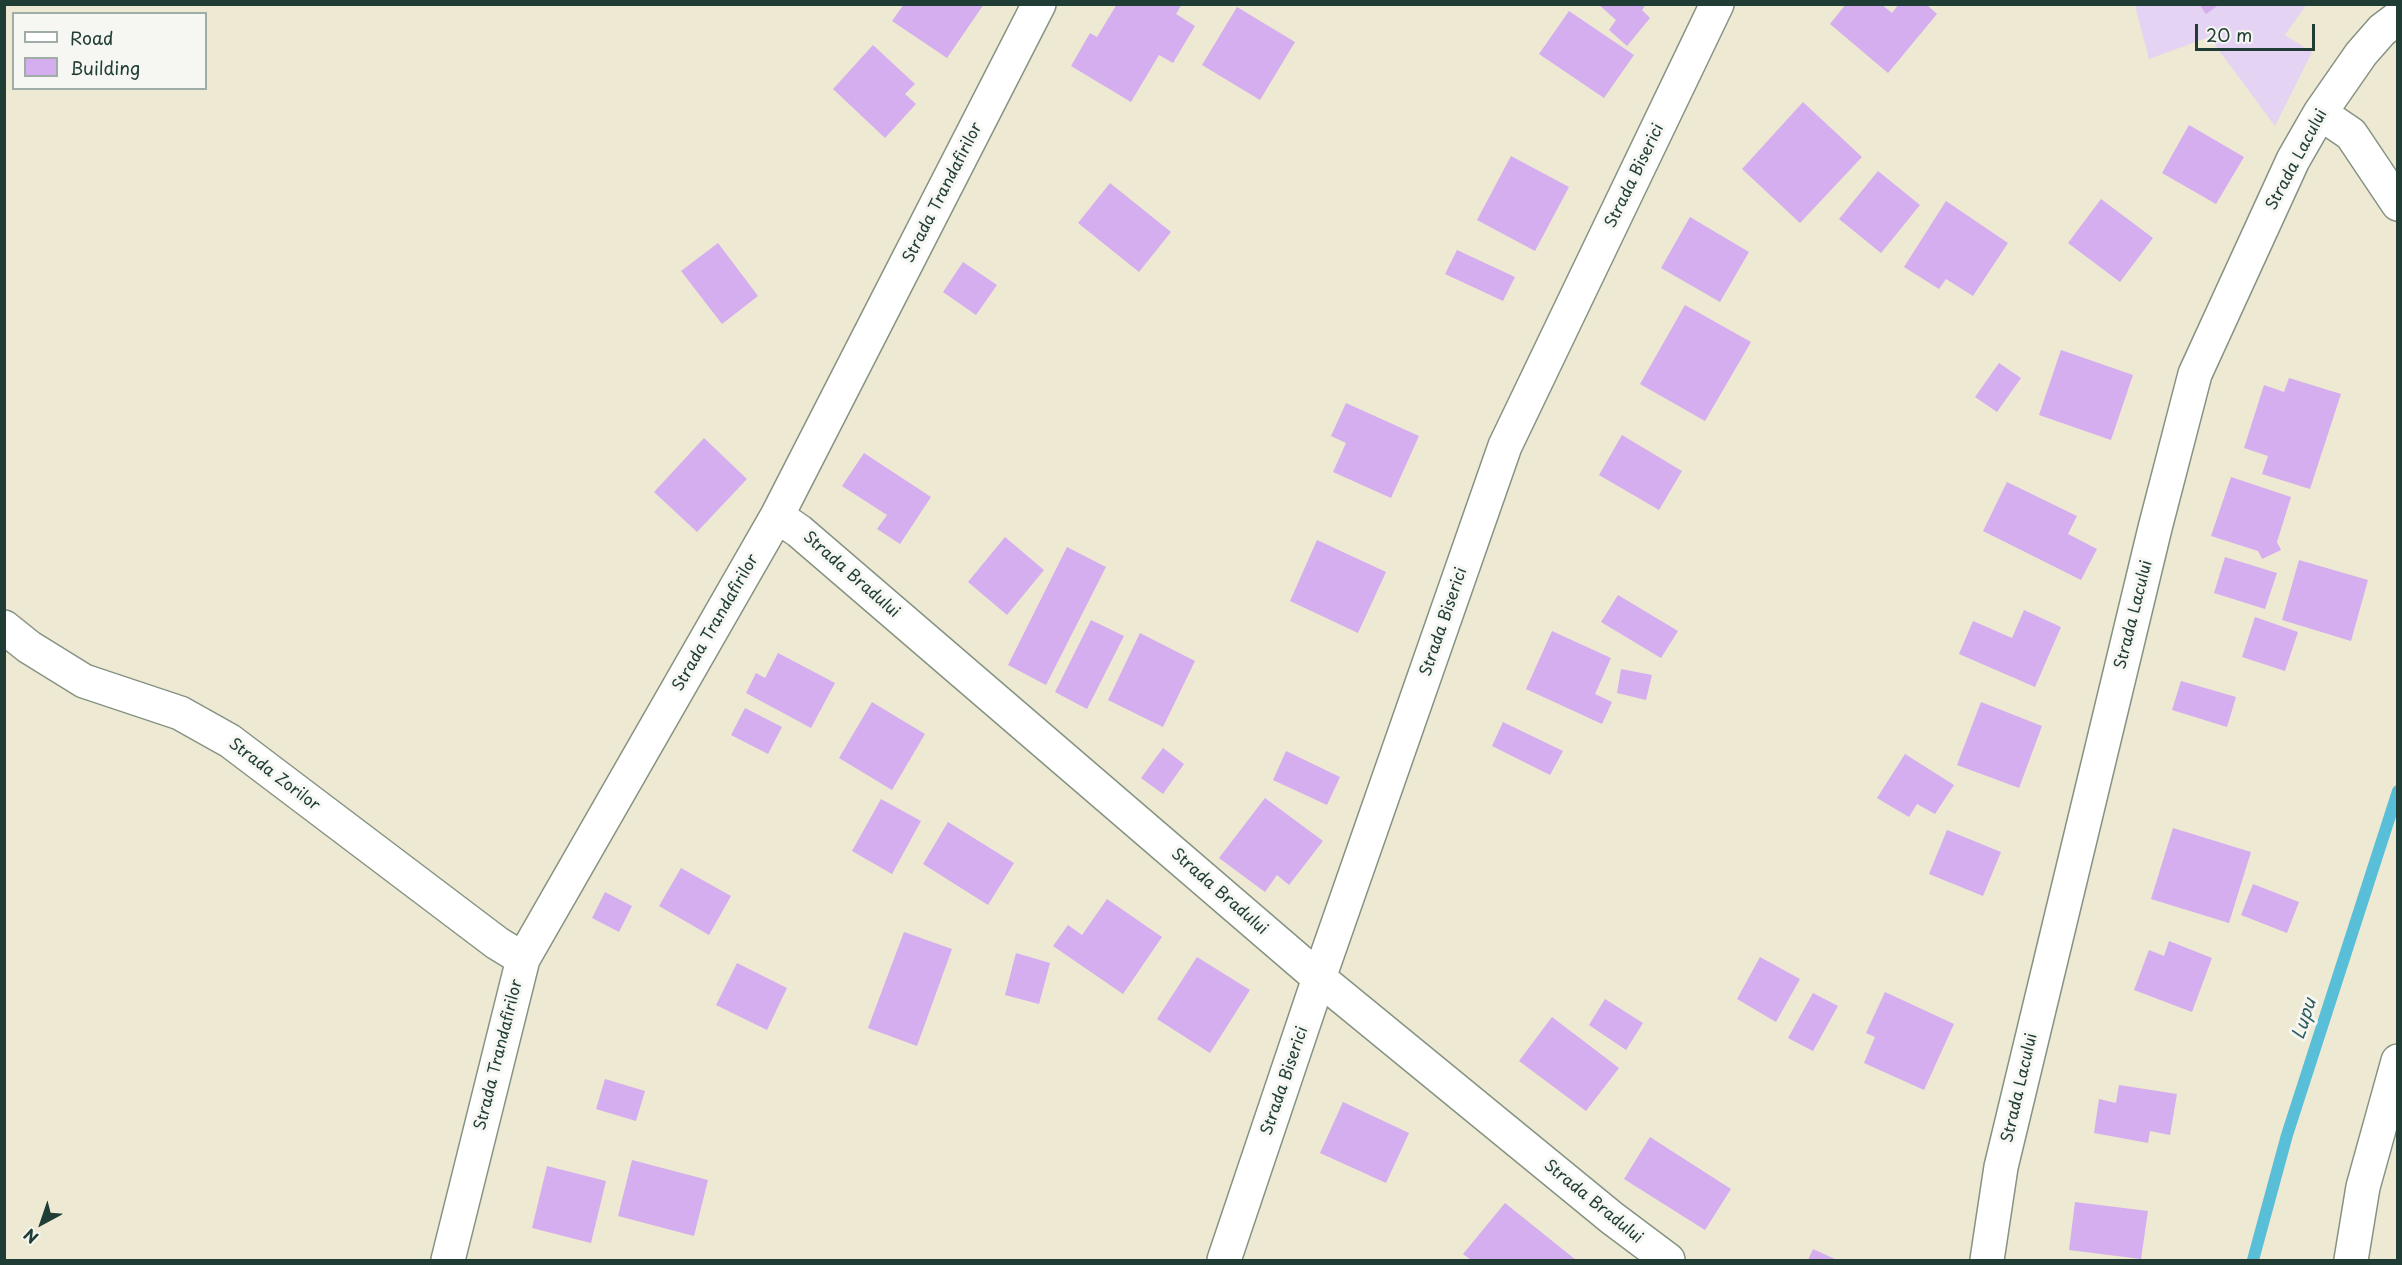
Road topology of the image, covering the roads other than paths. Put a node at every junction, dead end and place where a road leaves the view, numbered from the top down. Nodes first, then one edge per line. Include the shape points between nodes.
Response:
1 (1039, 4) edge
2 (1717, 4) edge
3 (2397, 18) edge
4 (2320, 113) junction
5 (2397, 204) edge
6 (777, 516) junction
7 (4, 627) edge
8 (523, 959) junction
9 (1320, 978) junction
10 (2397, 1061) edge
11 (448, 1260) edge
12 (1224, 1260) edge
13 (1668, 1260) edge
14 (1987, 1260) edge
15 (2351, 1260) edge

1 - 6 street, Strada Trandafirilor
2 - 9 street, Strada Biserici via 1506,446
3 - 4 street, Strada Lacului via 2361,54
4 - 5 street via 2351,134
4 - 14 street, Strada Lacului via 2293,160 2195,374 2004,1155
6 - 8 street, Strada Trandafirilor
6 - 9 street, Strada Bradului via 808,538
7 - 8 street, Strada Zorilor via 84,681 180,713 230,741
8 - 11 street, Strada Trandafirilor
9 - 12 street, Strada Biserici
9 - 13 street, Strada Bradului
10 - 15 street via 2363,1186

